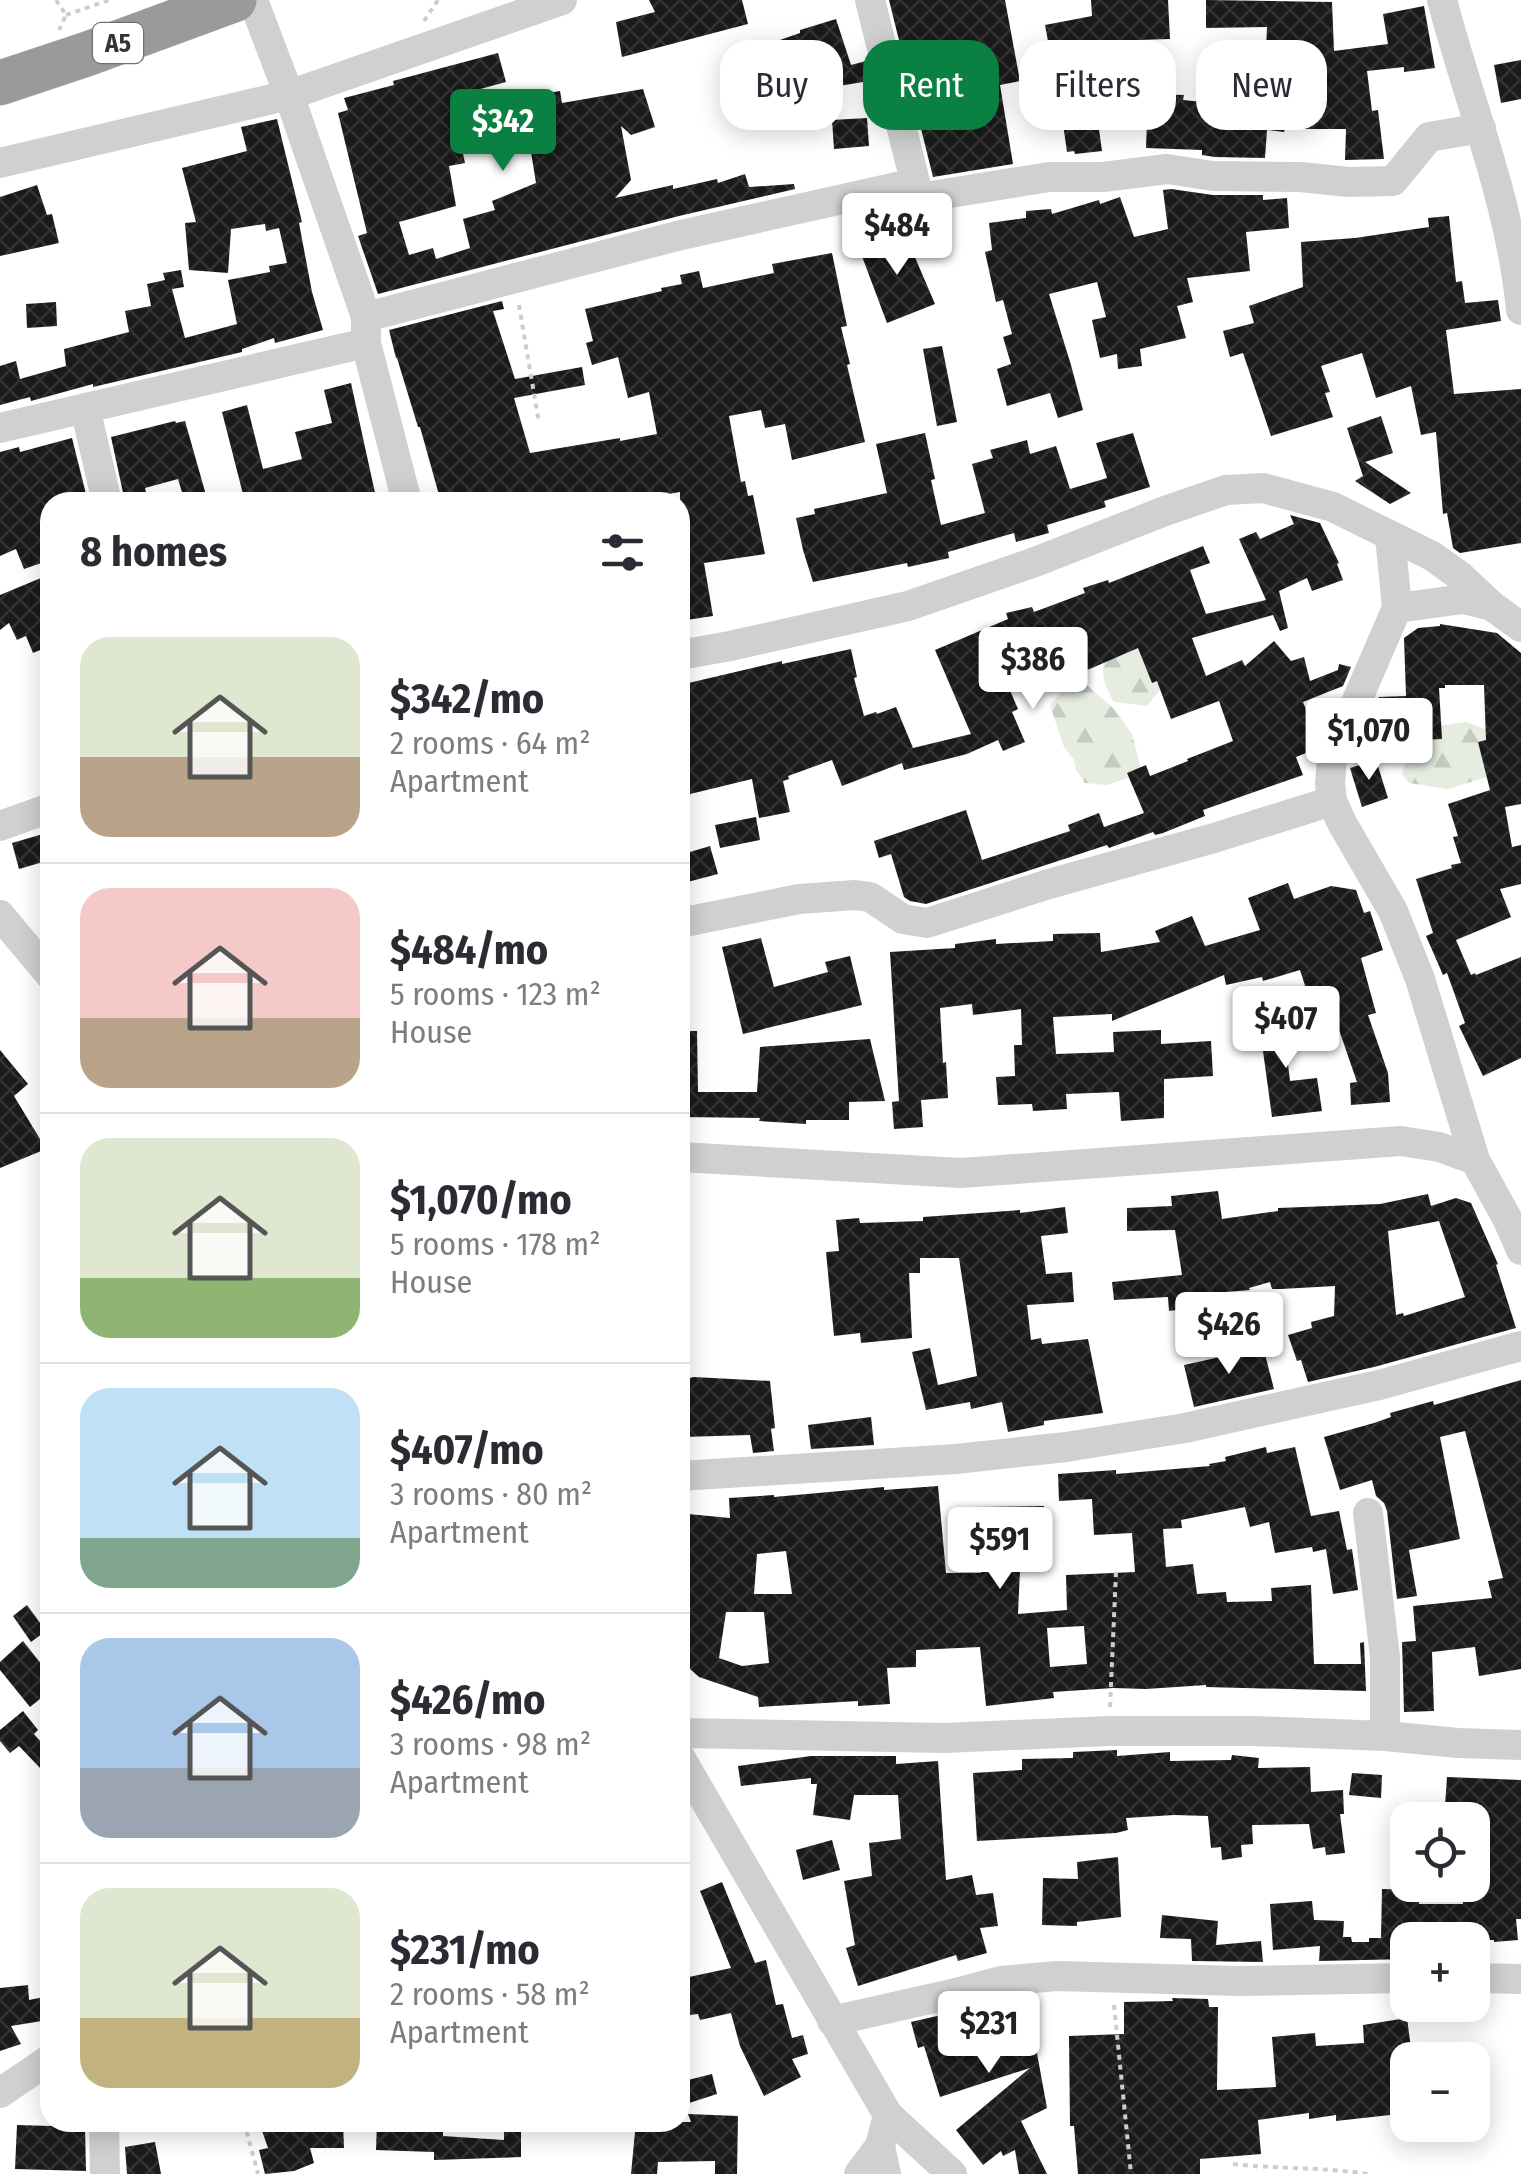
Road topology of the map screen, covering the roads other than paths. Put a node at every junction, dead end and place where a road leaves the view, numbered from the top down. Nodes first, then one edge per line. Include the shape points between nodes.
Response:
1 (234, 0) edge
2 (253, 0) edge
3 (562, 0) edge
4 (870, 0) edge
5 (1442, 0) edge
6 (0, 83) edge
7 (289, 94) junction
8 (1481, 128) junction
9 (0, 163) edge
10 (919, 198) junction
11 (1515, 232) edge
12 (1521, 310) edge
13 (366, 330) junction
14 (86, 408) junction
15 (0, 428) edge
16 (105, 492) edge
17 (405, 492) edge
18 (1390, 536) junction
19 (1492, 606) junction
20 (1397, 608) junction
21 (1521, 627) edge
22 (690, 653) edge
23 (1332, 800) junction
24 (40, 812) edge
25 (0, 826) edge
26 (0, 915) edge
27 (690, 921) edge
28 (40, 964) edge
29 (690, 1158) edge
30 (1475, 1160) junction
31 (1521, 1250) edge
32 (1521, 1346) edge
33 (690, 1475) edge
34 (1368, 1514) dead end
35 (690, 1733) edge
36 (1385, 1736) junction
37 (1521, 1744) edge
38 (690, 1774) edge
39 (1390, 1978) edge
40 (1490, 1978) edge
41 (1521, 1979) edge
42 (832, 2021) junction
43 (40, 2067) edge
44 (0, 2094) edge
45 (888, 2115) junction
46 (104, 2132) edge
47 (883, 2160) edge
48 (105, 2174) edge
49 (859, 2174) edge
50 (952, 2174) edge

1 - 6 highway, A5 / A5
2 - 7 street
3 - 7 street
4 - 10 street
5 - 8 street
7 - 9 street
7 - 13 street
8 - 10 street via 1430,137 1393,181 1213,176 1167,168 1050,177
8 - 11 street
10 - 13 street via 897,188 681,236 514,278
11 - 12 street
13 - 14 street
13 - 17 street
14 - 15 street
14 - 16 street
18 - 19 street via 1432,556
18 - 20 street
18 - 22 street via 1298,496 1263,488 1226,490 908,606
19 - 20 street via 1463,600
19 - 21 street
20 - 23 street via 1332,758
23 - 27 street via 927,924 855,895
23 - 30 street via 1393,910
24 - 25 street
26 - 28 street
29 - 30 street via 961,1173 1401,1140
30 - 31 street
32 - 33 street via 1379,1385 1066,1447
34 - 36 street via 1385,1658
35 - 36 street
36 - 37 street
38 - 42 street
39 - 42 street via 1057,1976 1000,1981
40 - 41 street
42 - 45 street
43 - 44 street
45 - 47 street
45 - 50 street
46 - 48 street
47 - 49 street

